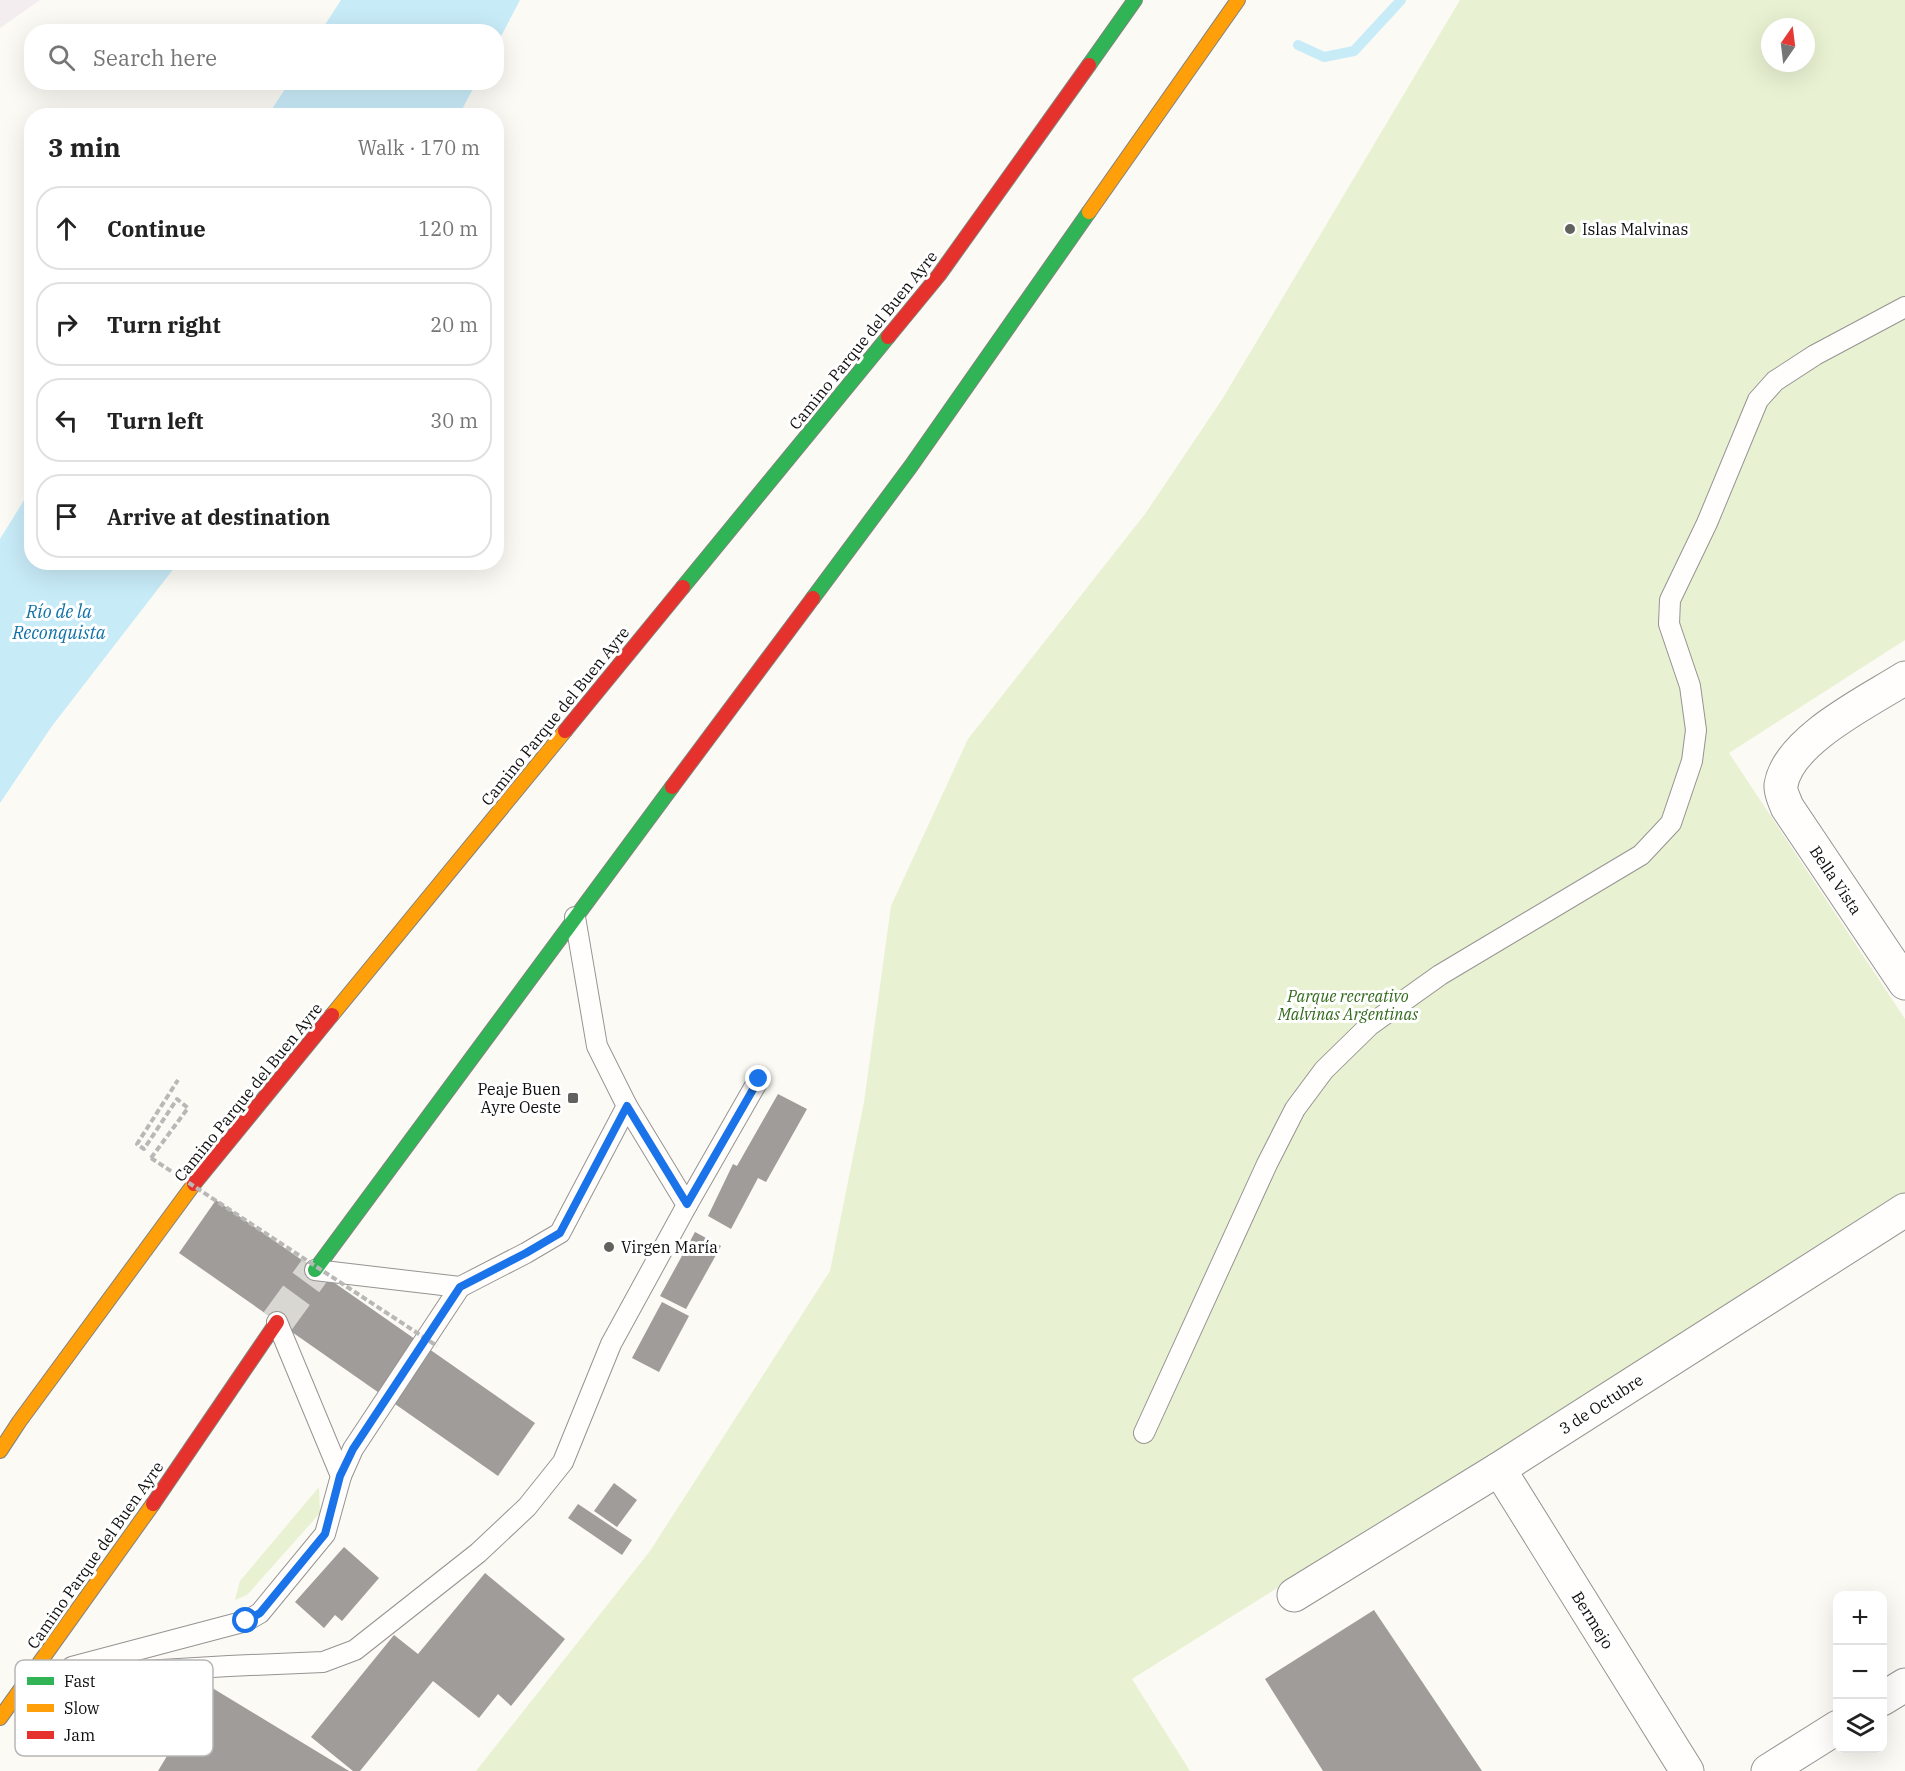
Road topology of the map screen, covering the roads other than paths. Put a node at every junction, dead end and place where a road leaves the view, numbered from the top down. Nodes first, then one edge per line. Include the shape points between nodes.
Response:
1 (1135, 0) edge
2 (1238, 0) edge
3 (1905, 307) edge
4 (1905, 678) edge
5 (575, 917) junction
6 (1905, 983) edge
7 (759, 1079) dead end
8 (627, 1106) junction
9 (687, 1204) junction
10 (1905, 1210) edge
11 (315, 1270) joint
12 (460, 1287) junction
13 (277, 1322) joint
14 (1144, 1433) dead end
15 (0, 1451) edge
16 (1499, 1469) junction
17 (340, 1476) junction
18 (1294, 1595) dead end
19 (41, 1660) edge
20 (97, 1660) edge
21 (213, 1667) edge
22 (1905, 1685) edge
23 (1887, 1696) edge
24 (15, 1697) edge
25 (0, 1718) edge
26 (1833, 1730) edge
27 (1687, 1771) edge
28 (1768, 1771) edge

1 - 15 highway, Camino Parque del Buen Ayre via 939,275 179,1202
2 - 5 highway via 912,466
3 - 14 lane via 1775,381 1758,400 1670,600 1669,624 1690,686 1696,730 1692,761 1671,823 1641,855 1440,975 1370,1025 1324,1070 1294,1109
4 - 6 street, Bella Vista via 1816,734 1797,752 1780,787 1787,807
5 - 8 lane via 597,1046
5 - 11 highway
7 - 9 lane
8 - 9 lane
8 - 12 lane via 560,1233
9 - 21 lane via 611,1344 563,1462 527,1507 478,1553 355,1650 323,1662
10 - 16 street, 3 de Octubre
11 - 12 lane
12 - 17 lane via 353,1449
13 - 17 lane
13 - 19 highway, Camino Parque del Buen Ayre
16 - 18 street, 3 de Octubre
16 - 27 street, Bermejo
17 - 20 lane via 325,1534 260,1613 246,1621
22 - 23 street
24 - 25 highway, Camino Parque del Buen Ayre
26 - 28 street

